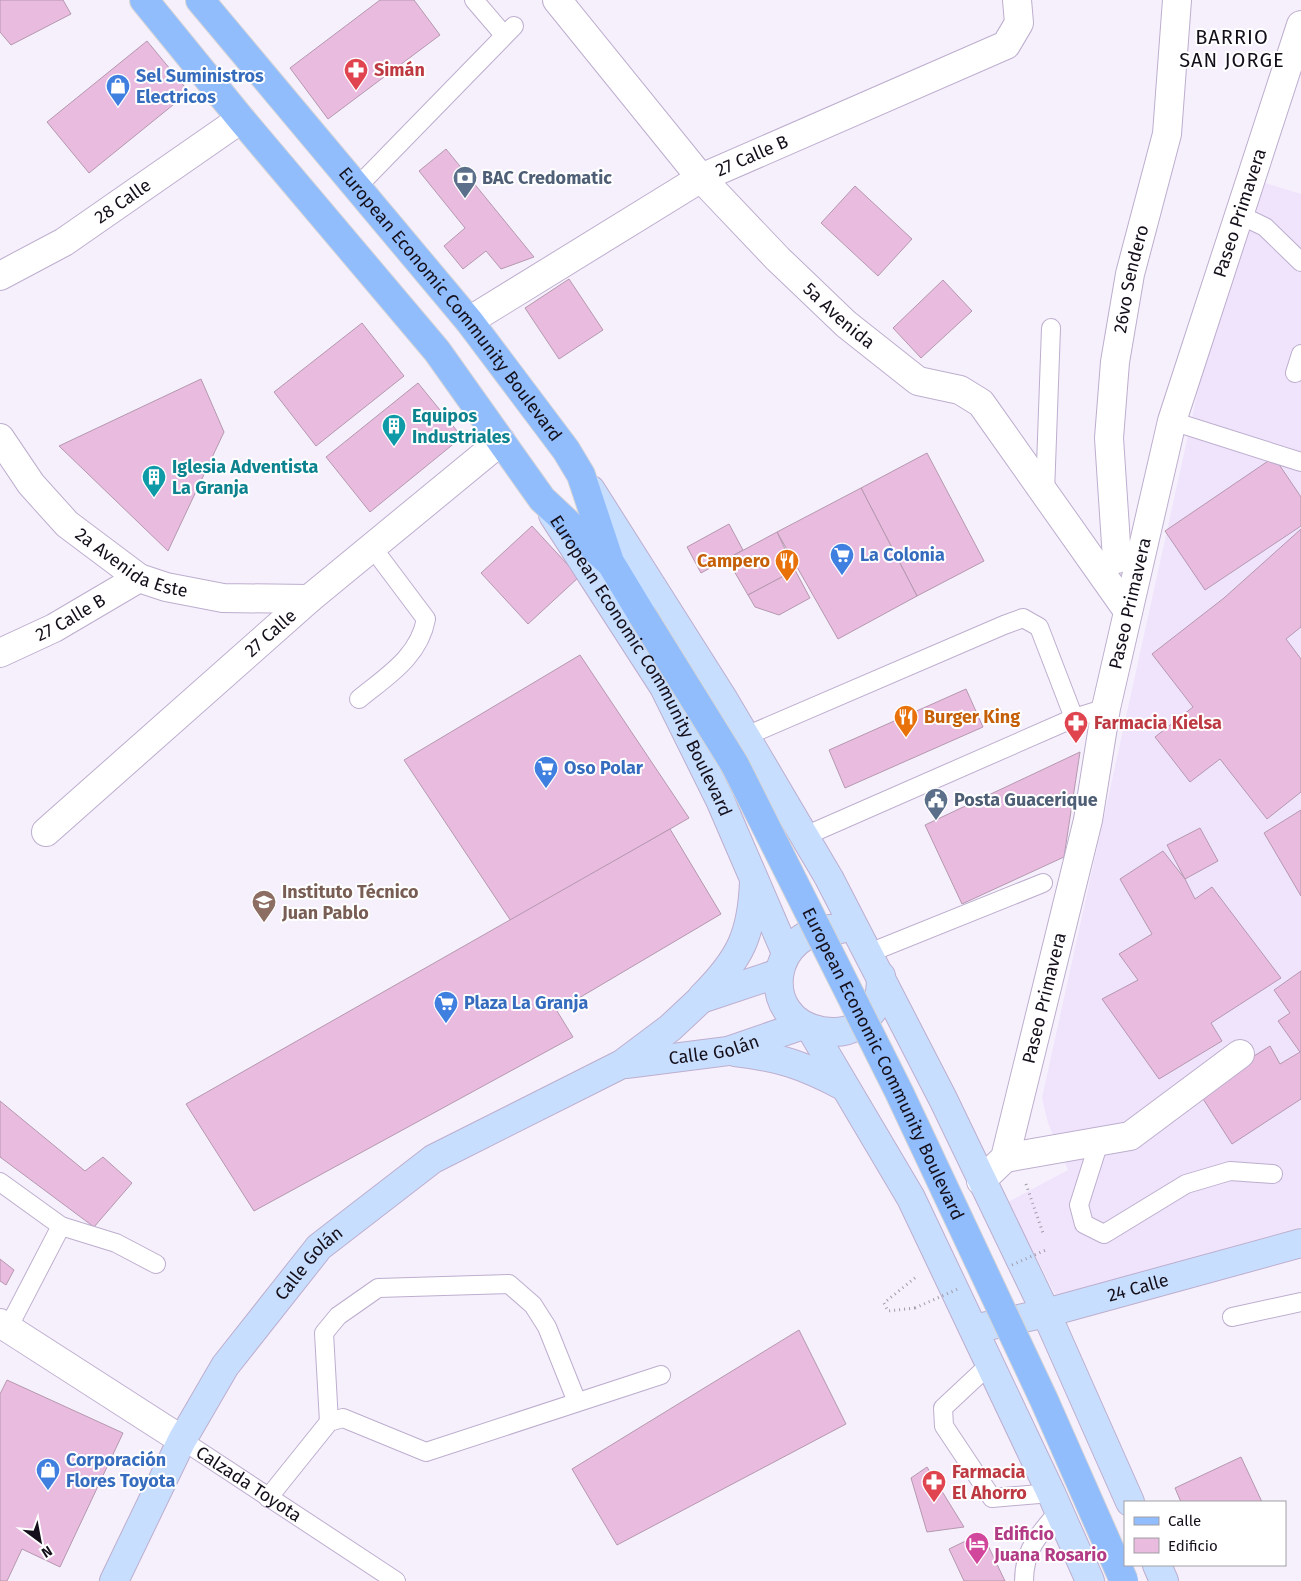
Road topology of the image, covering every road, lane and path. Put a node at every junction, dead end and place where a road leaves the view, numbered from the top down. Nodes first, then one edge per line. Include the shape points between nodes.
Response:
1 (144, 0) edge
2 (200, 0) edge
3 (474, 0) edge
4 (557, 0) edge
5 (1017, 0) edge
6 (1177, 0) edge
7 (1298, 41) edge
8 (241, 119) junction
9 (701, 178) junction
10 (357, 187) junction
11 (1238, 214) junction
12 (1301, 262) edge
13 (0, 276) edge
14 (469, 321) junction
15 (1051, 328) dead end
16 (1301, 354) edge
17 (1295, 373) dead end
18 (1172, 421) junction
19 (0, 438) edge
20 (501, 441) junction
21 (1301, 462) edge
22 (581, 475) junction
23 (1045, 494) junction
24 (542, 499) junction
25 (1145, 540) junction
26 (372, 547) junction
27 (1090, 558) junction
28 (1117, 559) junction
29 (610, 562) junction
30 (140, 578) junction
31 (309, 599) junction
32 (1128, 611) junction
33 (0, 653) edge
34 (359, 699) dead end
35 (1106, 708) junction
36 (1074, 718) junction
37 (746, 736) junction
38 (46, 832) dead end
39 (805, 836) junction
40 (754, 877) junction
41 (1042, 883) dead end
42 (869, 955) junction
43 (783, 963) junction
44 (700, 998) junction
45 (807, 1027) junction
46 (728, 1051) junction
47 (1240, 1054) dead end
48 (622, 1064) junction
49 (844, 1087) junction
50 (1098, 1142) junction
51 (1006, 1158) junction
52 (1273, 1174) dead end
53 (981, 1181) junction
54 (0, 1182) edge
55 (1028, 1184) dead end
56 (61, 1226) junction
57 (1301, 1243) edge
58 (1048, 1249) dead end
59 (941, 1259) junction
60 (156, 1264) dead end
61 (1301, 1302) edge
62 (915, 1308) dead end
63 (1046, 1313) junction
64 (1232, 1317) dead end
65 (4, 1326) edge
66 (974, 1329) junction
67 (989, 1365) junction
68 (661, 1375) dead end
69 (577, 1402) junction
70 (329, 1422) junction
71 (182, 1440) junction
72 (268, 1498) junction
73 (1130, 1501) edge
74 (1055, 1502) junction
75 (1157, 1566) edge
76 (114, 1581) edge
77 (396, 1581) edge
78 (1024, 1581) edge
79 (1090, 1581) edge
80 (1124, 1581) edge
81 (1164, 1581) edge

1 - 8 main road, European Economic Community Boulevard
2 - 10 main road, European Economic Community Boulevard
3 - 10 lane via 509,31
4 - 9 street, 5a Avenida
5 - 9 street, 27 Calle B via 1019,23 1006,45
6 - 28 street, 26vo Sendero via 1167,134 1130,274 1115,362 1109,438
7 - 11 street, Paseo Primavera
8 - 13 street, 28 Calle via 64,242
8 - 20 main road, European Economic Community Boulevard via 437,350
9 - 14 street, 27 Calle B
9 - 23 street, 5a Avenida via 778,259 853,329 918,380 960,390 981,404
10 - 14 main road, European Economic Community Boulevard
11 - 12 lane via 1265,227
11 - 18 street, Paseo Primavera
14 - 22 main road, European Economic Community Boulevard via 566,450
15 - 23 lane
16 - 17 lane
18 - 21 lane
18 - 25 street, Paseo Primavera
19 - 30 street, 2a Avenida Este via 30,484 68,524
20 - 24 main road, European Economic Community Boulevard
20 - 26 street, 27 Calle
22 - 29 main road
22 - 37 main road, European Economic Community Boulevard
23 - 27 street, 5a Avenida
24 - 29 main road
24 - 40 main road, European Economic Community Boulevard via 664,687
25 - 28 street via 1131,553
25 - 32 street, Paseo Primavera
26 - 31 street, 27 Calle
26 - 34 lane via 426,619 423,636 408,658
27 - 28 street via 1103,561
27 - 32 street, 5a Avenida
29 - 80 main road, European Economic Community Boulevard, bridge via 735,765 894,1083 1044,1400
30 - 31 street, 2a Avenida Este via 166,588 224,598
30 - 33 street, 27 Calle B via 54,628
31 - 38 street, 27 Calle
32 - 35 street, Paseo Primavera
35 - 36 lane
35 - 51 street, Paseo Primavera via 1088,820
36 - 37 lane via 1039,627 1022,618
36 - 39 lane
37 - 39 main road, European Economic Community Boulevard
39 - 42 main road, European Economic Community Boulevard
40 - 43 main road, European Economic Community Boulevard
40 - 44 main road via 753,911 743,944 725,974
41 - 42 lane
42 - 43 main road via 840,929 820,930 801,938
42 - 45 main road via 881,996 870,1015 853,1028 832,1033
42 - 53 main road, European Economic Community Boulevard
43 - 44 main road, Calle Golán
43 - 45 main road via 779,993 788,1012
44 - 48 main road, Calle Golán via 670,1028
45 - 46 main road, Calle Golán
45 - 49 main road, European Economic Community Boulevard
46 - 48 main road, Calle Golán
46 - 49 main road via 769,1056 808,1068
47 - 50 street via 1130,1136
48 - 71 main road, Calle Golán via 433,1159 319,1247 226,1366
49 - 59 main road, European Economic Community Boulevard via 910,1198
50 - 51 street
50 - 52 lane via 1078,1205 1084,1224 1104,1234 1186,1184 1230,1170
51 - 53 street
53 - 63 main road, European Economic Community Boulevard
54 - 56 lane
55 - 58 path
56 - 60 lane via 116,1243
56 - 65 lane
57 - 63 main road, 24 Calle
59 - 62 path via 884,1303 888,1311
59 - 66 main road, European Economic Community Boulevard
61 - 64 lane
63 - 66 main road, 24 Calle
63 - 73 main road, European Economic Community Boulevard
65 - 71 street, Calzada Toyota
66 - 67 main road, European Economic Community Boulevard
67 - 74 main road, European Economic Community Boulevard
67 - 74 lane via 943,1408 944,1426 992,1498
68 - 69 lane
69 - 70 lane via 426,1452 343,1418
69 - 70 lane via 547,1327 534,1304 509,1284 378,1288 338,1316 324,1333
70 - 72 lane
71 - 72 lane, Calzada Toyota
71 - 76 main road, Calle Golán
72 - 77 lane, Calzada Toyota
74 - 78 lane via 1024,1563
74 - 79 main road, European Economic Community Boulevard
75 - 81 main road

